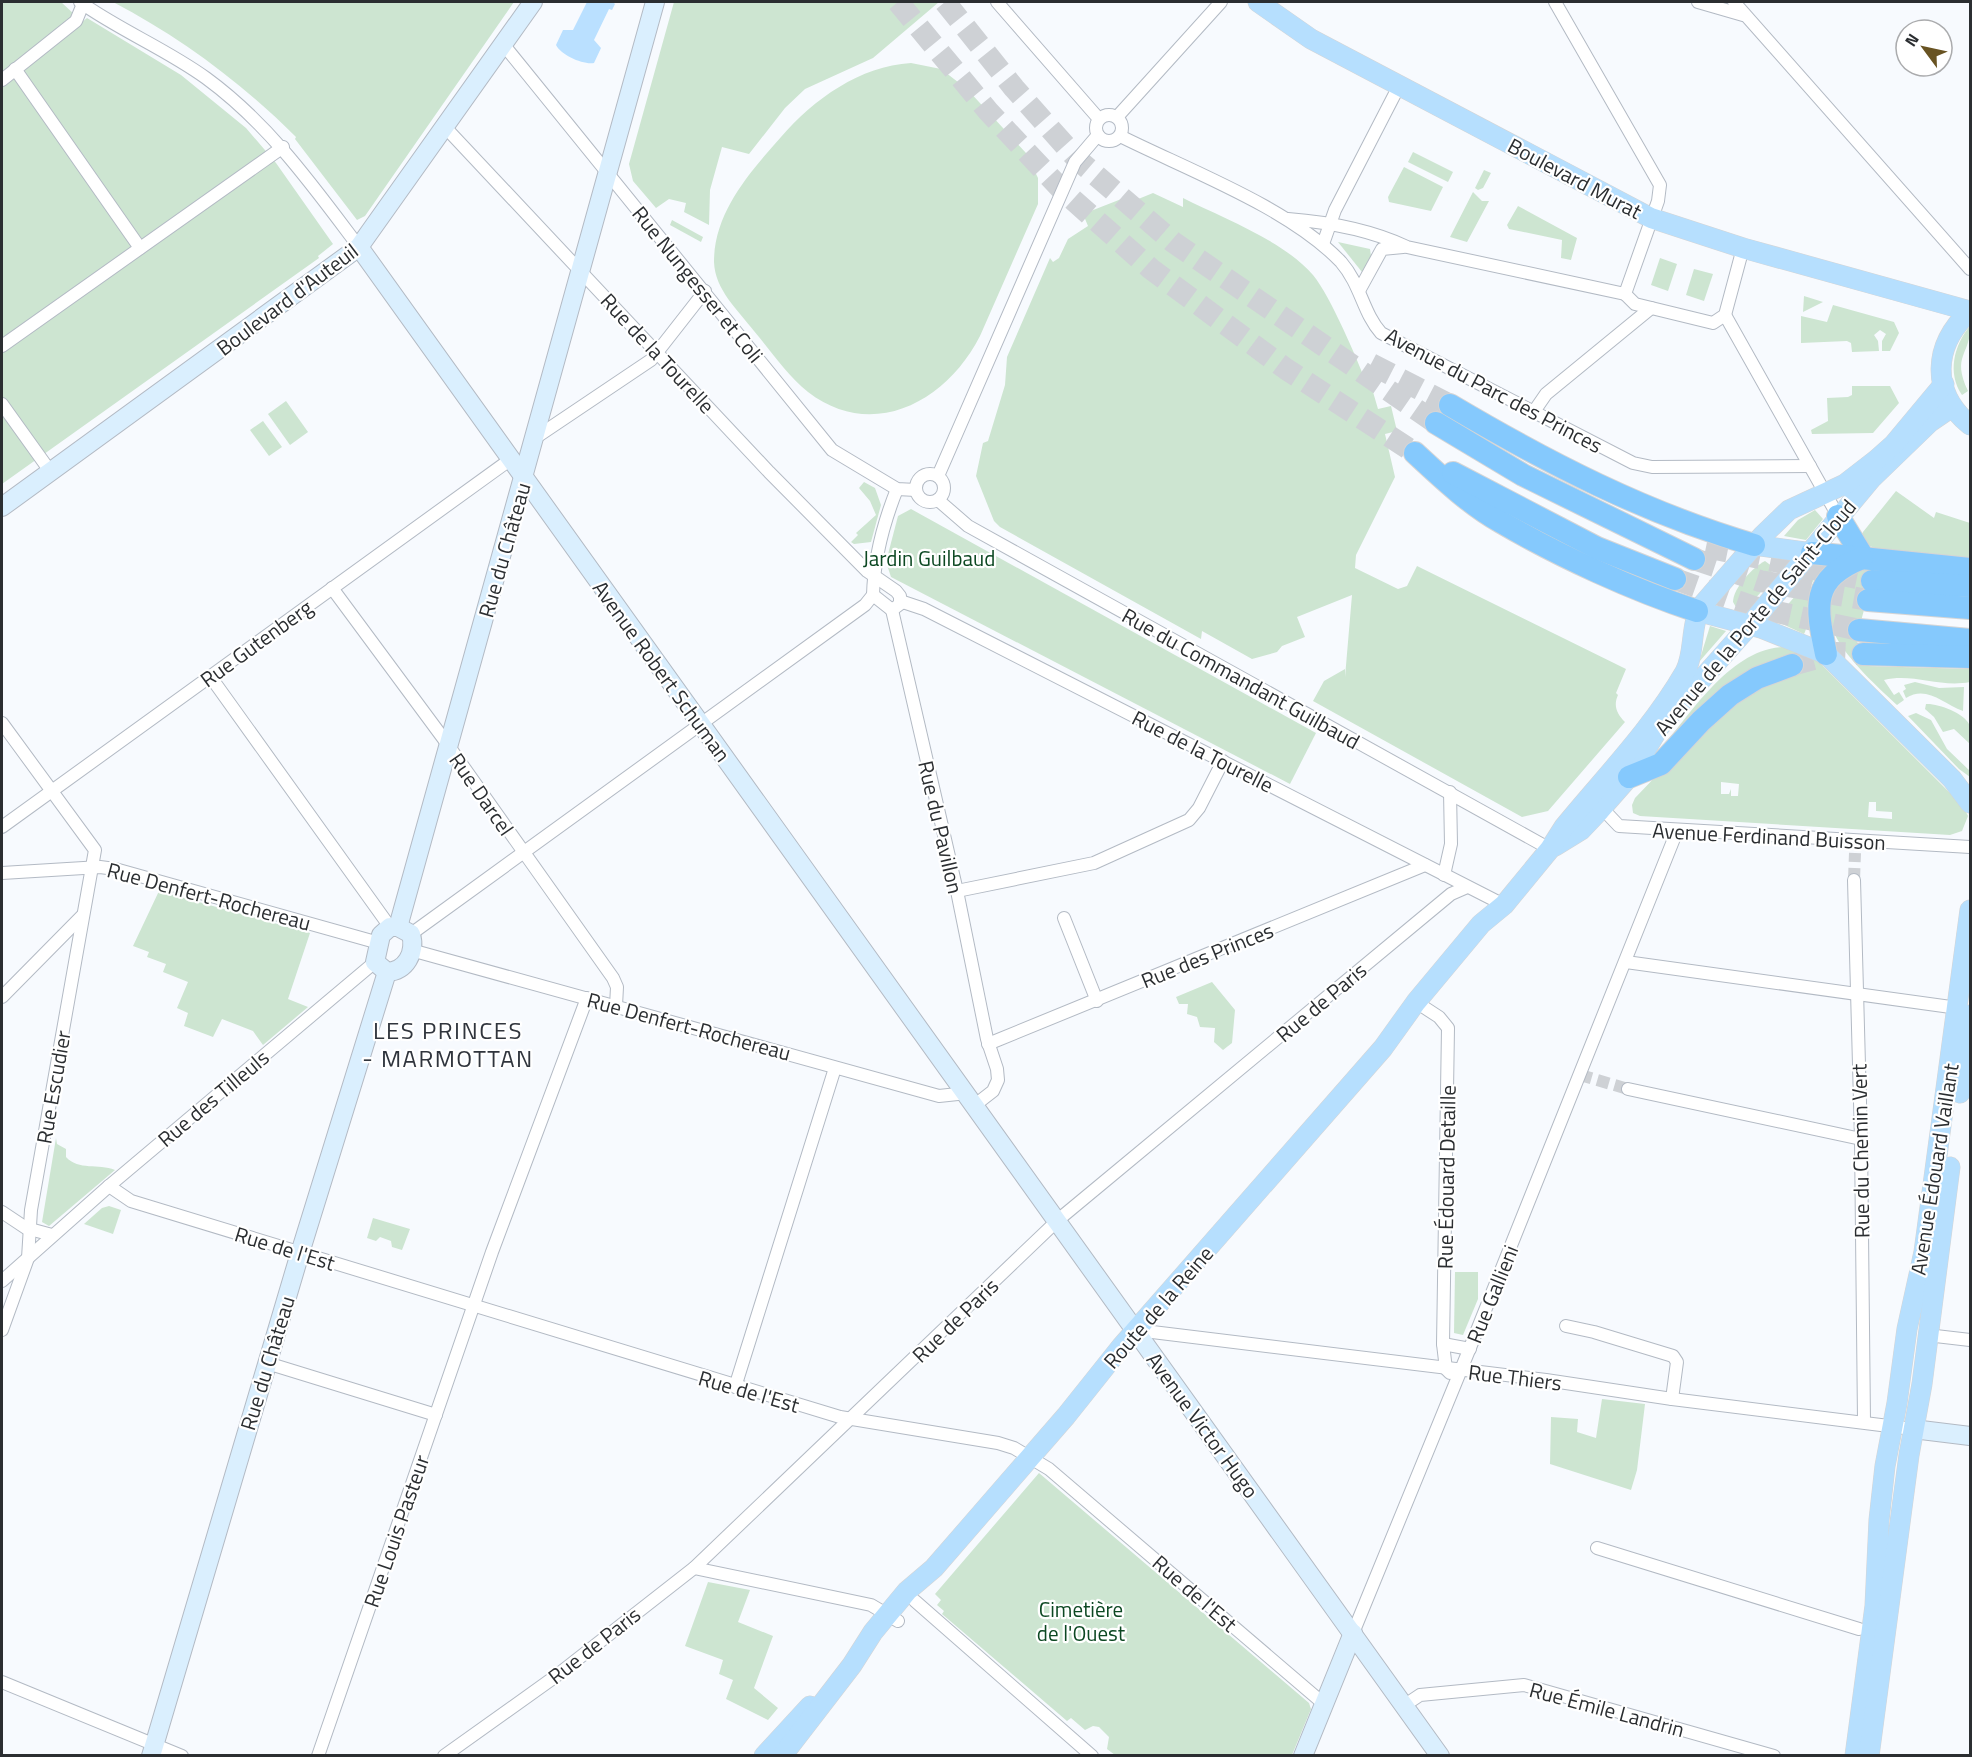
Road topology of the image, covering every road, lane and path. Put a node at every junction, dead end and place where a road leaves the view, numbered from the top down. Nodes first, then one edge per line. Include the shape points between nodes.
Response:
1 (533, 2) edge
2 (655, 2) edge
3 (998, 2) edge
4 (1221, 2) edge
5 (1258, 2) edge
6 (1555, 2) edge
7 (1698, 2) edge
8 (1734, 2) edge
9 (82, 3) edge
10 (1744, 16) junction
11 (503, 44) junction
12 (15, 69) junction
13 (2, 80) edge
14 (1399, 86) junction
15 (1117, 117) junction
16 (1100, 118) junction
17 (444, 127) junction
18 (1098, 135) junction
19 (1120, 136) junction
20 (283, 147) junction
21 (607, 172) junction
22 (1651, 218) junction
23 (1288, 219) junction
24 (1328, 224) junction
25 (1323, 244) junction
26 (1407, 246) junction
27 (359, 247) junction
28 (140, 248) junction
29 (1743, 248) junction
30 (1971, 269) edge
31 (580, 272) junction
32 (1360, 289) junction
33 (705, 291) junction
34 (1626, 294) junction
35 (1917, 298) junction
36 (1651, 308) junction
37 (1970, 311) edge
38 (1725, 315) junction
39 (1954, 326) junction
40 (2, 346) edge
41 (658, 353) junction
42 (1944, 384) junction
43 (2, 404) edge
44 (1450, 405) tunnel mouth
45 (1952, 407) junction
46 (1535, 411) junction
47 (1436, 423) tunnel mouth
48 (1971, 425) edge
49 (535, 438) junction
50 (511, 459) junction
51 (1810, 466) junction
52 (50, 471) junction
53 (938, 476) junction
54 (524, 478) junction
55 (897, 489) junction
56 (916, 490) junction
57 (1825, 492) junction
58 (938, 500) junction
59 (2, 507) edge
60 (1838, 516) junction
61 (1754, 545) junction
62 (1700, 553) tunnel mouth
63 (1812, 553) junction
64 (1863, 557) junction
65 (1971, 569) edge
66 (874, 577) junction
67 (1675, 579) tunnel mouth
68 (1971, 586) edge
69 (332, 588) junction
70 (873, 595) junction
71 (896, 605) junction
72 (1971, 608) edge
73 (1697, 611) junction
74 (1749, 626) junction
75 (1858, 630) tunnel mouth
76 (1971, 640) edge
77 (1826, 654) junction
78 (1863, 654) tunnel mouth
79 (1971, 657) edge
80 (1792, 665) tunnel mouth
81 (210, 676) junction
82 (2, 723) edge
83 (701, 726) junction
84 (449, 747) junction
85 (1223, 761) junction
86 (1629, 777) junction
87 (1961, 781) edge
88 (1602, 783) junction
89 (51, 791) junction
90 (1450, 792) junction
91 (1971, 803) edge
92 (1600, 810) junction
93 (2, 826) edge
94 (1677, 831) junction
95 (1971, 847) edge
96 (1550, 849) junction
97 (524, 853) junction
98 (1425, 865) junction
99 (91, 867) junction
100 (2, 873) edge
101 (1444, 876) junction
102 (1854, 880) tunnel mouth
103 (1467, 887) junction
104 (957, 891) junction
105 (1504, 905) junction
106 (1971, 910) edge
107 (83, 915) junction
108 (1064, 918) dead end
109 (403, 934) junction
110 (379, 943) junction
111 (54, 945) junction
112 (76, 952) junction
113 (1626, 962) junction
114 (381, 967) junction
115 (1856, 993) junction
116 (2, 997) edge
117 (587, 998) junction
118 (1097, 1000) junction
119 (1421, 1005) junction
120 (616, 1006) junction
121 (1964, 1012) edge
122 (988, 1044) junction
123 (835, 1068) junction
124 (1628, 1089) tunnel mouth
125 (971, 1099) junction
126 (1861, 1139) junction
127 (109, 1186) junction
128 (2, 1212) edge
129 (1058, 1220) junction
130 (30, 1230) junction
131 (52, 1234) junction
132 (300, 1253) junction
133 (28, 1258) junction
134 (2, 1281) edge
135 (6, 1302) edge
136 (474, 1307) junction
137 (1566, 1326) dead end
138 (2, 1330) edge
139 (1136, 1330) junction
140 (1927, 1335) junction
141 (1971, 1340) edge
142 (1443, 1344) junction
143 (1470, 1349) junction
144 (267, 1363) junction
145 (1446, 1369) junction
146 (1459, 1376) junction
147 (735, 1387) junction
148 (1672, 1399) junction
149 (436, 1415) junction
150 (852, 1420) junction
151 (1864, 1422) junction
152 (1894, 1426) junction
153 (1913, 1429) junction
154 (1971, 1436) edge
155 (1031, 1456) junction
156 (1597, 1548) dead end
157 (694, 1568) junction
158 (934, 1568) junction
159 (915, 1601) junction
160 (893, 1617) junction
161 (1353, 1633) junction
162 (1865, 1634) junction
163 (2, 1682) edge
164 (1324, 1704) junction
165 (1405, 1705) junction
166 (153, 1750) edge
167 (778, 1754) edge
168 (182, 1755) edge
169 (318, 1755) edge
170 (444, 1755) edge
171 (1092, 1755) edge
172 (1303, 1755) edge
173 (1440, 1755) edge
174 (1774, 1755) edge
175 (1855, 1755) edge
176 (1869, 1755) edge

1 - 11 street, Boulevard d'Auteuil
2 - 21 street, Rue du Château
3 - 16 street
4 - 15 street
5 - 14 main road, Boulevard Murat via 1311,39
6 - 22 street via 1660,185
7 - 10 street
8 - 10 street
9 - 12 street via 76,21
9 - 20 street via 204,77
10 - 30 street
11 - 17 street, Boulevard d'Auteuil
11 - 21 street, Rue Nungesser et Coli
12 - 13 street
12 - 28 street
14 - 22 main road, Boulevard Murat
14 - 24 street
15 - 16 street via 1106,114
15 - 19 street via 1123,128
16 - 18 street via 1096,125
17 - 27 street, Boulevard d'Auteuil
17 - 31 street, Rue de la Tourelle
18 - 19 street via 1109,141
18 - 53 street via 1075,162
19 - 23 street, Avenue du Parc des Princes
20 - 27 street
20 - 28 street
21 - 31 street, Rue du Château
21 - 33 street, Rue Nungesser et Coli
22 - 29 main road, Boulevard Murat
22 - 34 street
23 - 24 street
23 - 25 street, Avenue du Parc des Princes
24 - 25 street
24 - 26 street
25 - 32 street, Avenue du Parc des Princes
26 - 32 street via 1382,249
26 - 34 street
27 - 50 street, Avenue Robert Schuman
27 - 52 street, Boulevard d'Auteuil
28 - 40 street
29 - 35 main road, Boulevard Murat
29 - 38 street
31 - 41 street, Rue de la Tourelle
31 - 49 street, Rue du Château
32 - 46 street, Avenue du Parc des Princes via 1374,326 1393,340
33 - 41 street
33 - 55 street, Rue Nungesser et Coli via 832,450
34 - 36 street via 1635,304
35 - 37 main road, Boulevard Murat
35 - 39 main road, Boulevard Murat
36 - 38 street via 1713,323
36 - 46 street via 1546,394
37 - 39 main road
38 - 51 street
39 - 42 main road via 1942,356
41 - 49 street
41 - 66 street, Rue de la Tourelle
42 - 45 main road
42 - 57 main road, Avenue de la Porte de Saint-Cloud via 1894,444 1845,483
43 - 52 street
44 - 61 highway via 1534,454 1622,498 1684,524
45 - 48 main road
45 - 60 main road, Avenue de la Porte de Saint-Cloud via 1930,422
46 - 51 street, Avenue du Parc des Princes via 1633,463 1652,467
47 - 62 highway via 1523,475 1610,518
49 - 54 street, Rue du Château
50 - 54 street, Avenue Robert Schuman
50 - 69 street, Rue Gutenberg
51 - 57 street
52 - 59 street, Boulevard d'Auteuil
53 - 56 street via 925,475
53 - 58 street via 944,488
54 - 83 street, Avenue Robert Schuman
54 - 84 street, Rue du Château
55 - 56 street, Rue Nungesser et Coli
55 - 66 street via 876,555
56 - 58 street, Rue du Commandant Guilbaud via 924,501
57 - 60 street
57 - 61 main road, Avenue de la Porte de Saint-Cloud via 1789,510
58 - 90 street, Rue du Commandant Guilbaud via 968,526
60 - 63 main road, Avenue de la Porte de Saint-Cloud
60 - 64 highway
61 - 63 main road
61 - 73 main road, Avenue de la Porte de Saint-Cloud
63 - 64 highway
63 - 74 main road, Avenue de la Porte de Saint-Cloud
64 - 65 highway
64 - 77 highway via 1841,566 1826,581 1818,601
66 - 70 street
66 - 71 street, Rue de la Tourelle via 896,591
67 - 73 highway via 1597,548 1414,453 1499,521 1638,589
68 - 72 highway via 1870,590
69 - 81 street, Rue Gutenberg
69 - 84 street, Rue Darcel
70 - 71 street
70 - 83 street via 865,605
71 - 85 street, Rue de la Tourelle via 924,609
71 - 104 street, Rue du Pavillon
73 - 74 main road
73 - 88 main road, Avenue de la Porte de Saint-Cloud via 1691,661 1671,696
74 - 77 main road
74 - 86 main road, Avenue de la Porte de Saint-Cloud via 1660,726
75 - 76 highway
77 - 87 main road
78 - 79 highway
80 - 86 highway via 1757,678 1730,695 1661,764
81 - 89 street, Rue Gutenberg
81 - 109 street
82 - 89 street, Rue Escudier
83 - 97 street
83 - 125 street, Avenue Robert Schuman
84 - 97 street, Rue Darcel
84 - 109 street, Rue du Château
85 - 98 street, Rue de la Tourelle
85 - 104 street via 1189,820 1094,863
86 - 92 main road, Avenue de la Porte de Saint-Cloud
87 - 91 main road
88 - 92 street
88 - 96 main road, Avenue de la Porte de Saint-Cloud
89 - 93 street, Rue Gutenberg
89 - 99 street, Rue Escudier via 94,850
90 - 96 street, Rue du Commandant Guilbaud
90 - 101 street via 1452,844
92 - 94 street, Avenue Ferdinand Buisson via 1619,826
92 - 96 main road, Avenue de la Porte de Saint-Cloud via 1574,835
94 - 95 street, Avenue Ferdinand Buisson via 1856,847
94 - 113 street, Rue Gallieni
96 - 105 main road, Route de la Reine
97 - 109 street
97 - 120 street, Rue Darcel via 613,978 617,987
98 - 101 street, Rue de la Tourelle
98 - 118 street, Rue des Princes
99 - 100 street, Rue Denfert-Rochereau
99 - 107 street, Rue Escudier
99 - 110 street, Rue Denfert-Rochereau via 115,869
101 - 103 street, Rue de la Tourelle
102 - 115 street, Rue du Chemin Vert
103 - 105 street, Rue de la Tourelle
103 - 129 street, Rue de Paris via 1451,894
104 - 122 street, Rue du Pavillon
105 - 119 main road, Route de la Reine via 1481,924
106 - 121 main road, Avenue Édouard Vaillant
107 - 111 street
107 - 112 street, Rue Escudier
108 - 118 street
109 - 110 street via 385,930
109 - 114 street via 402,968
109 - 117 street, Rue Denfert-Rochereau
110 - 114 street, Rue du Château
111 - 112 street
111 - 116 street
112 - 130 street, Rue Escudier
113 - 115 street
113 - 143 street, Rue Gallieni
114 - 127 street, Rue des Tilleuls
114 - 132 street, Rue du Château
115 - 121 street
115 - 126 street, Rue du Chemin Vert
117 - 120 street, Rue Denfert-Rochereau
117 - 136 street, Rue Louis Pasteur
118 - 122 street, Rue des Princes
119 - 139 main road, Route de la Reine
119 - 142 street, Rue Édouard Detaille via 1448,1028
120 - 123 street, Rue Denfert-Rochereau
121 - 140 main road, Avenue Édouard Vaillant
121 - 152 main road, Avenue Édouard Vaillant via 1924,1254 1907,1329
122 - 125 street, Rue du Pavillon via 998,1080 993,1091
123 - 125 street, Rue Denfert-Rochereau via 939,1096
123 - 147 street
124 - 126 street
125 - 129 street, Avenue Victor Hugo
126 - 151 street, Rue du Chemin Vert
127 - 131 street, Rue des Tilleuls
127 - 132 street, Rue de l'Est via 123,1198
128 - 130 street
129 - 139 street, Avenue Victor Hugo
129 - 150 street, Rue de Paris
130 - 131 street
130 - 133 street, Rue Escudier
131 - 133 street, Rue des Tilleuls
132 - 136 street, Rue de l'Est
132 - 144 street, Rue du Château
133 - 134 street, Rue des Tilleuls
133 - 135 street, Rue Escudier
135 - 138 street, Rue Escudier
136 - 147 street, Rue de l'Est
136 - 149 street, Rue Louis Pasteur
137 - 148 street via 1673,1356 1677,1362
139 - 145 street, Rue Thiers
139 - 155 main road, Route de la Reine
139 - 161 street, Avenue Victor Hugo
140 - 141 street
140 - 153 main road, Avenue Édouard Vaillant
142 - 143 street
142 - 145 street, Rue Édouard Detaille
143 - 146 street, Rue Gallieni
144 - 149 street
144 - 166 street, Rue du Château
145 - 146 street
146 - 148 street, Rue Thiers
146 - 161 street, Rue Gallieni
147 - 150 street, Rue de l'Est
148 - 151 street, Rue Thiers
149 - 169 street, Rue Louis Pasteur
150 - 155 street, Rue de l'Est via 998,1443
150 - 157 street, Rue de Paris
151 - 152 street, Rue Thiers
152 - 153 street
152 - 162 main road, Avenue Édouard Vaillant via 1879,1520 1875,1606
153 - 154 street
153 - 176 main road, Avenue Édouard Vaillant
155 - 158 main road, Route de la Reine
155 - 164 street, Rue de l'Est
156 - 162 street
157 - 160 street via 871,1605
157 - 170 street, Rue de Paris via 556,1676
158 - 159 main road, Route de la Reine
158 - 160 main road, Route de la Reine via 906,1591
159 - 160 main road, Route de la Reine
159 - 171 street
160 - 167 main road, Route de la Reine via 833,1687 800,1714
161 - 164 street, Rue Gallieni
161 - 165 street, Avenue Victor Hugo
162 - 175 main road, Avenue Édouard Vaillant
163 - 166 street
164 - 172 street, Rue Gallieni
165 - 173 street, Avenue Victor Hugo
165 - 174 street, Rue Émile Landrin via 1420,1695 1524,1685
166 - 168 street

